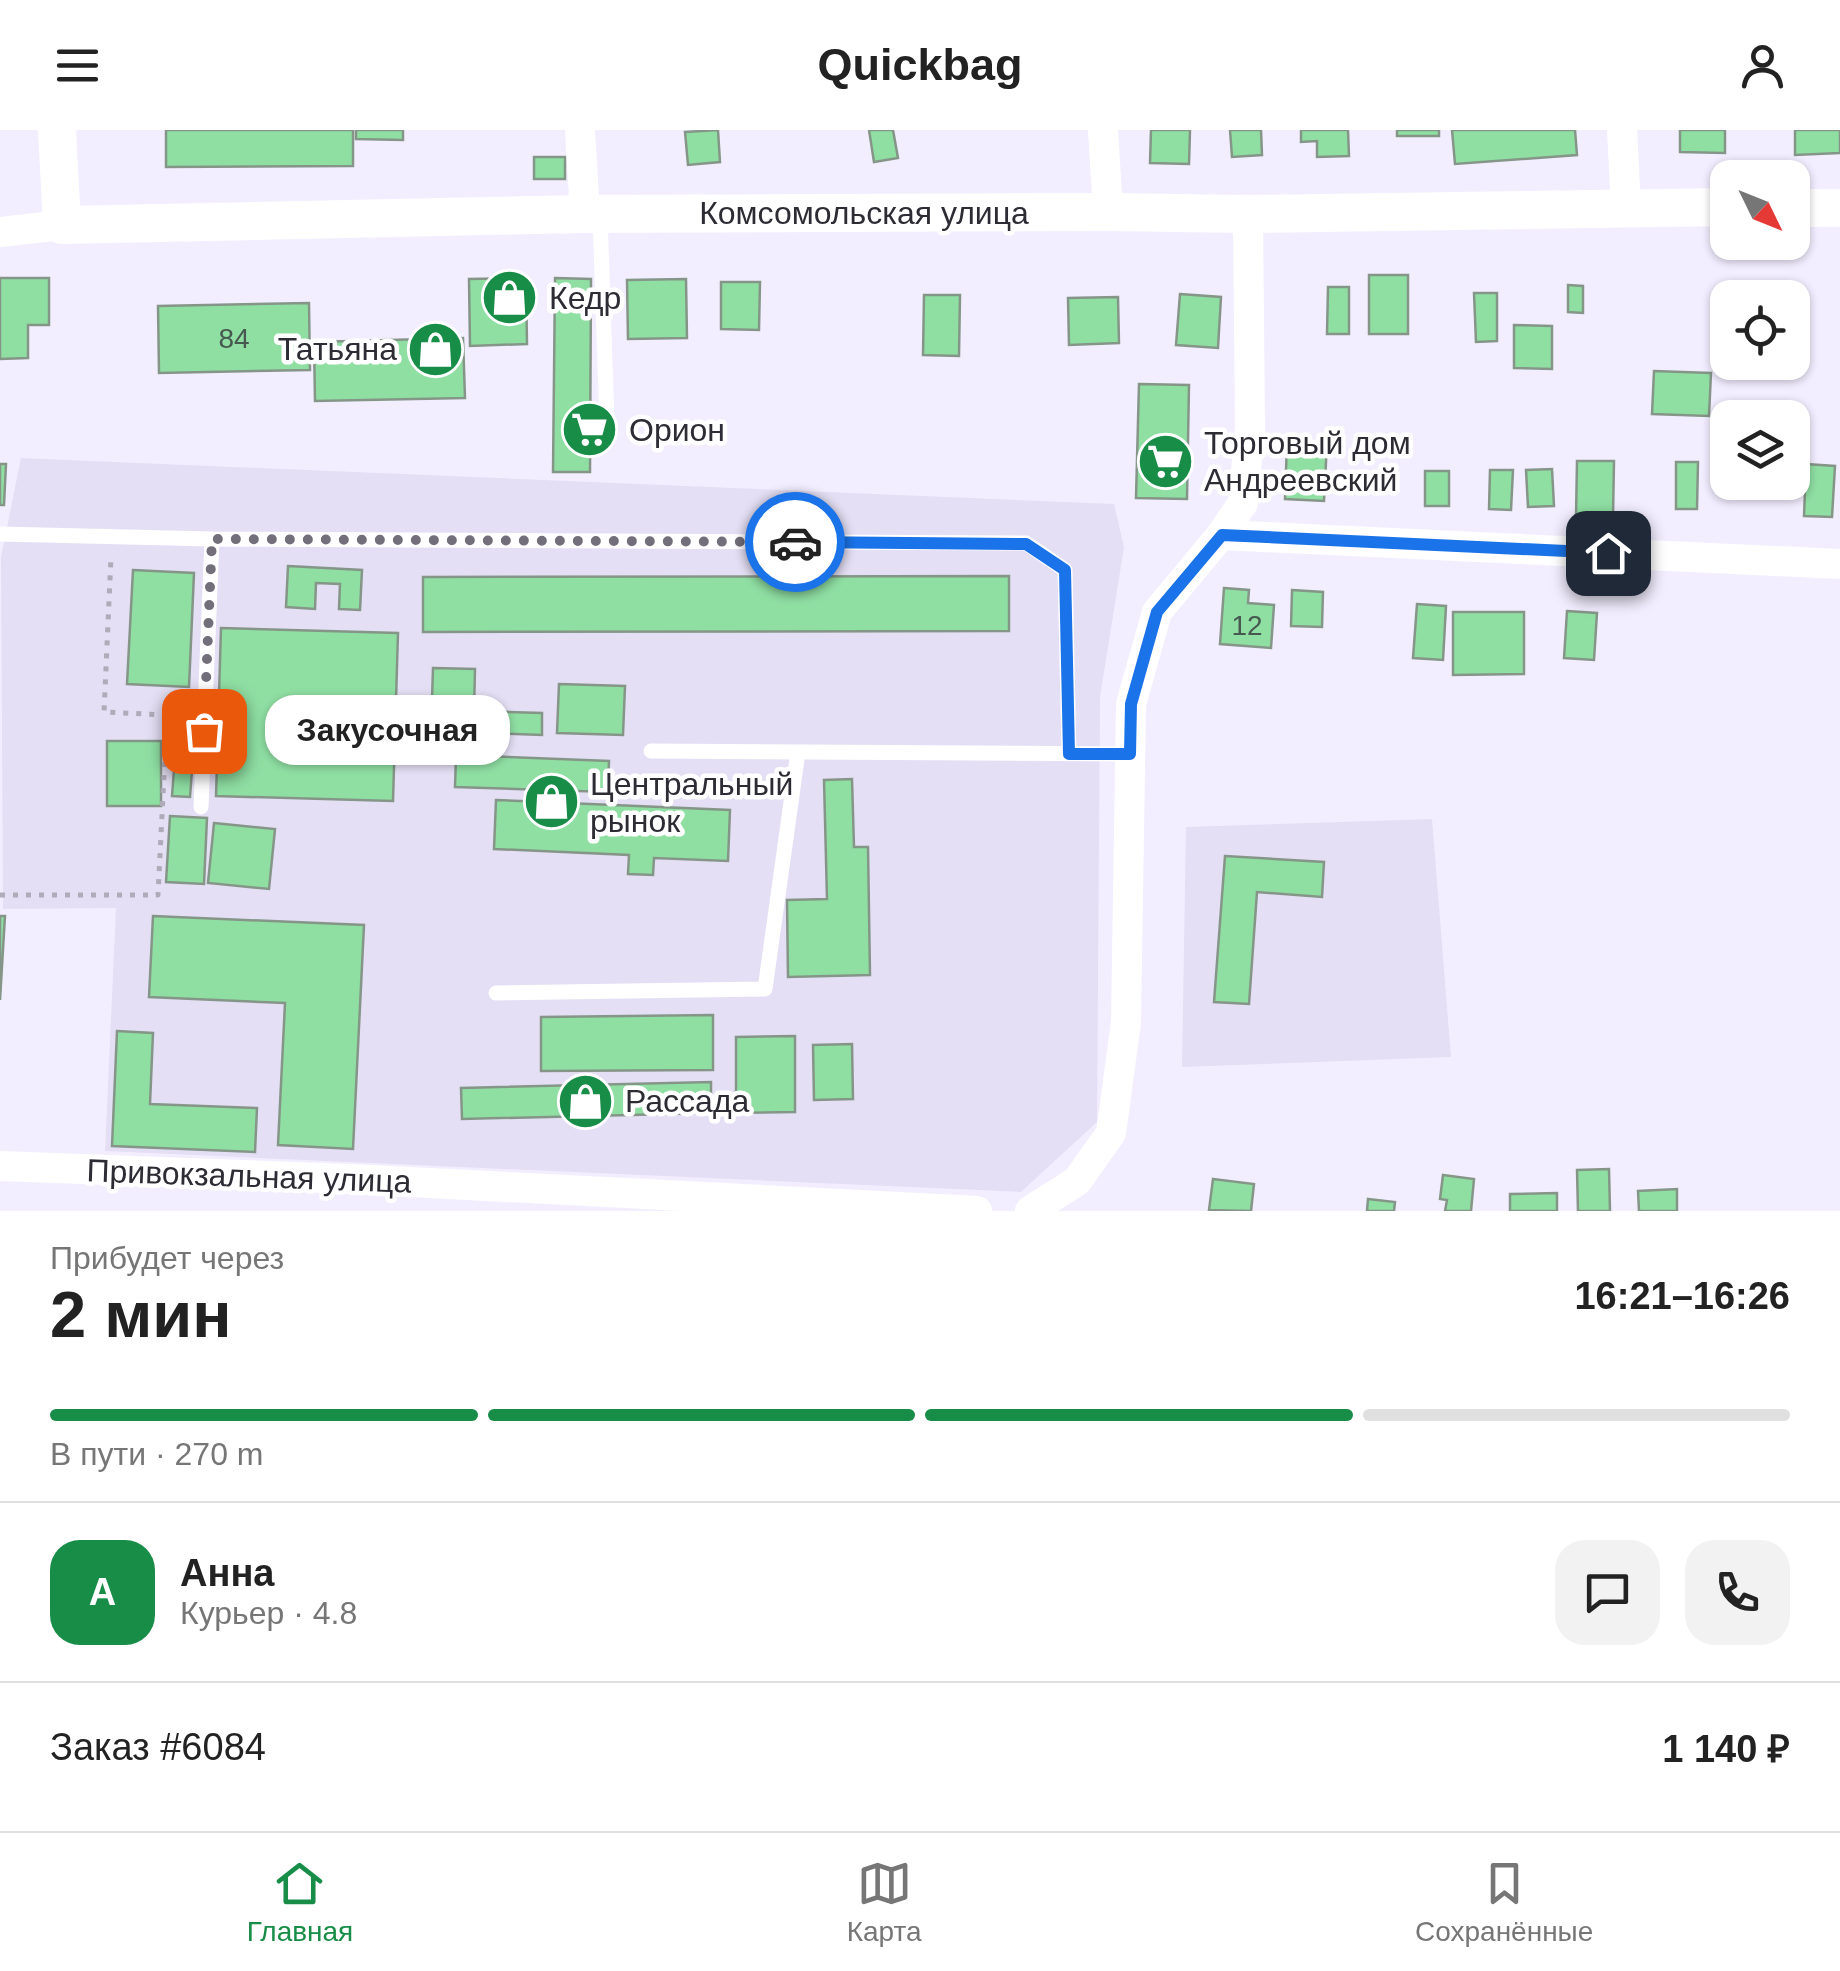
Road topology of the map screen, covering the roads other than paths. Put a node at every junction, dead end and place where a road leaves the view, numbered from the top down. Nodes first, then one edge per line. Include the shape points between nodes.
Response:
1 (57, 130) edge
2 (580, 130) edge
3 (1103, 130) edge
4 (1622, 130) edge
5 (1626, 207) junction
6 (1710, 207) edge
7 (1810, 208) edge
8 (1840, 208) edge
9 (1108, 212) junction
10 (593, 214) junction
11 (1248, 214) junction
12 (62, 224) junction
13 (0, 232) edge
14 (607, 422) dead end
15 (0, 534) edge
16 (1222, 535) junction
17 (212, 539) junction
18 (1840, 564) edge
19 (651, 751) dead end
20 (798, 752) junction
21 (1069, 754) junction
22 (1130, 754) junction
23 (201, 808) dead end
24 (496, 992) dead end
25 (0, 1166) edge
26 (977, 1211) edge
27 (1030, 1211) edge

1 - 12 street
2 - 10 street
3 - 9 street
4 - 5 street
5 - 6 street, Комсомольская улица
5 - 11 street, Комсомольская улица
7 - 8 street
9 - 10 street, Комсомольская улица
9 - 11 street, Комсомольская улица
10 - 12 street, Комсомольская улица
10 - 14 lane
11 - 16 street via 1250,428 1243,503
12 - 13 street, Комсомольская улица
15 - 17 lane
16 - 18 street
16 - 22 street via 1157,612 1131,704
17 - 21 lane via 1026,544 1065,570
17 - 23 lane
19 - 20 lane
20 - 21 lane
20 - 24 lane via 765,989
21 - 22 lane
22 - 27 street via 1126,1022 1111,1133 1077,1181
25 - 26 street, Привокзальная улица

